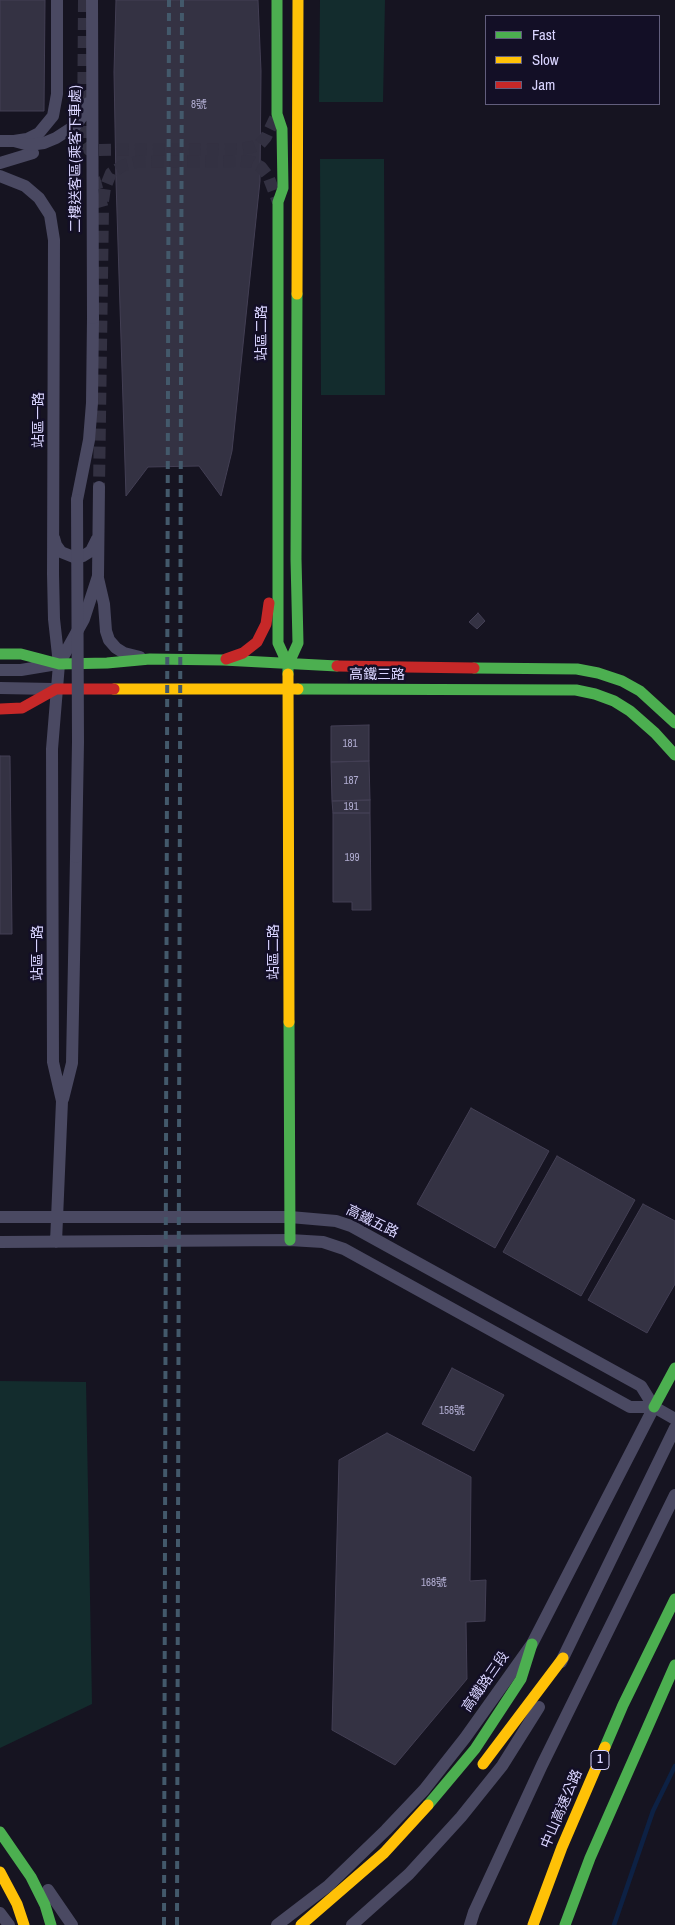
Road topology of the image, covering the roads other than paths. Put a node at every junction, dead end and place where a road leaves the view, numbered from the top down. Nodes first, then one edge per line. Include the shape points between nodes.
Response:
1 (57, 0) edge
2 (92, 0) edge
3 (277, 0) edge
4 (298, 0) edge
5 (91, 90) junction
6 (0, 141) edge
7 (14, 142) junction
8 (33, 153) dead end
9 (0, 163) edge
10 (0, 176) edge
11 (0, 184) edge
12 (24, 186) junction
13 (99, 487) tunnel mouth
14 (98, 532) junction
15 (53, 534) junction
16 (278, 563) junction
17 (98, 576) junction
18 (0, 654) edge
19 (150, 659) junction
20 (223, 660) junction
21 (59, 664) junction
22 (288, 665) junction
23 (0, 670) edge
24 (0, 688) edge
25 (56, 689) junction
26 (288, 690) junction
27 (0, 709) edge
28 (675, 724) edge
29 (675, 755) edge
30 (62, 1101) junction
31 (57, 1216) junction
32 (0, 1217) edge
33 (290, 1217) junction
34 (290, 1240) junction
35 (0, 1242) edge
36 (56, 1242) junction
37 (675, 1368) edge
38 (654, 1407) junction
39 (675, 1419) edge
40 (675, 1428) edge
41 (675, 1495) edge
42 (675, 1599) edge
43 (532, 1644) junction
44 (563, 1658) junction
45 (675, 1665) edge
46 (477, 1772) dead end
47 (0, 1822) edge
48 (0, 1832) edge
49 (0, 1872) edge
50 (0, 1913) edge
51 (9, 1925) edge
52 (24, 1925) edge
53 (51, 1925) edge
54 (72, 1925) edge
55 (277, 1925) edge
56 (300, 1925) edge
57 (352, 1925) edge
58 (470, 1925) edge
59 (533, 1925) edge
60 (565, 1925) edge

1 - 7 street via 57,94 53,116 40,133
2 - 5 street, 二樓送客區(乘客下車處), bridge
3 - 16 main road, 站區二路 via 277,114 282,129 283,188 278,202
4 - 22 main road, 站區二路 via 298,643
5 - 7 street, bridge via 83,115 67,132 44,142 28,145
5 - 30 street, 二樓送客區(乘客下車處), bridge via 92,403 78,500 78,742 72,1063
6 - 7 street
8 - 9 street
10 - 12 street, 站區一路
11 - 12 street
12 - 15 street, 站區一路 via 34,192 45,206 50,215 54,240
13 - 14 street, 站區一路
14 - 15 street via 91,551 76,558 61,552
14 - 17 street, 站區一路
15 - 21 street, 站區一路 via 54,619
16 - 20 main road via 264,631 251,648
16 - 22 main road, 站區二路 via 278,643
17 - 19 street via 109,640 124,653
17 - 21 street, 站區一路 via 84,619
18 - 21 main road, 高鐵三路 via 21,654
19 - 20 main road, 高鐵三路
19 - 21 main road, 高鐵三路
20 - 22 main road, 高鐵三路
21 - 23 street, 高鐵三路
21 - 25 street, 站區一路
22 - 26 main road, 站區二路
22 - 28 main road, 高鐵三路 via 578,669 622,681 640,691
24 - 25 street, 高鐵三路
25 - 26 main road, 高鐵三路
25 - 27 main road, 高鐵三路 via 22,708
25 - 30 street, 站區一路 via 52,749 53,1062
26 - 29 main road, 高鐵三路 via 576,690 614,701 630,711
26 - 33 main road, 站區二路
30 - 31 street, 站區一路
31 - 32 street, 高鐵五路
31 - 33 street, 高鐵五路
31 - 36 street, 站區一路
33 - 34 main road, 站區二路
33 - 38 street, 高鐵五路 via 336,1221 351,1226 641,1386
34 - 36 street, 高鐵五路
34 - 38 street, 高鐵五路 via 323,1242 344,1249 630,1407
35 - 36 street, 高鐵五路
37 - 38 main road
38 - 39 street, 高鐵五路
38 - 43 street, 高鐵路三段
40 - 44 street
41 - 58 street via 542,1765
42 - 59 main road, 中山高速公路 / 1 via 616,1722 562,1847
43 - 55 street, 高鐵路三段 via 424,1790 328,1886
43 - 56 main road via 520,1679 475,1749 433,1800 384,1853
44 - 46 main road
44 - 57 street via 544,1700 502,1766 461,1817 408,1874
45 - 60 main road, 1 via 590,1858
47 - 54 street
48 - 53 main road via 31,1877
49 - 52 main road via 18,1904
50 - 51 street

